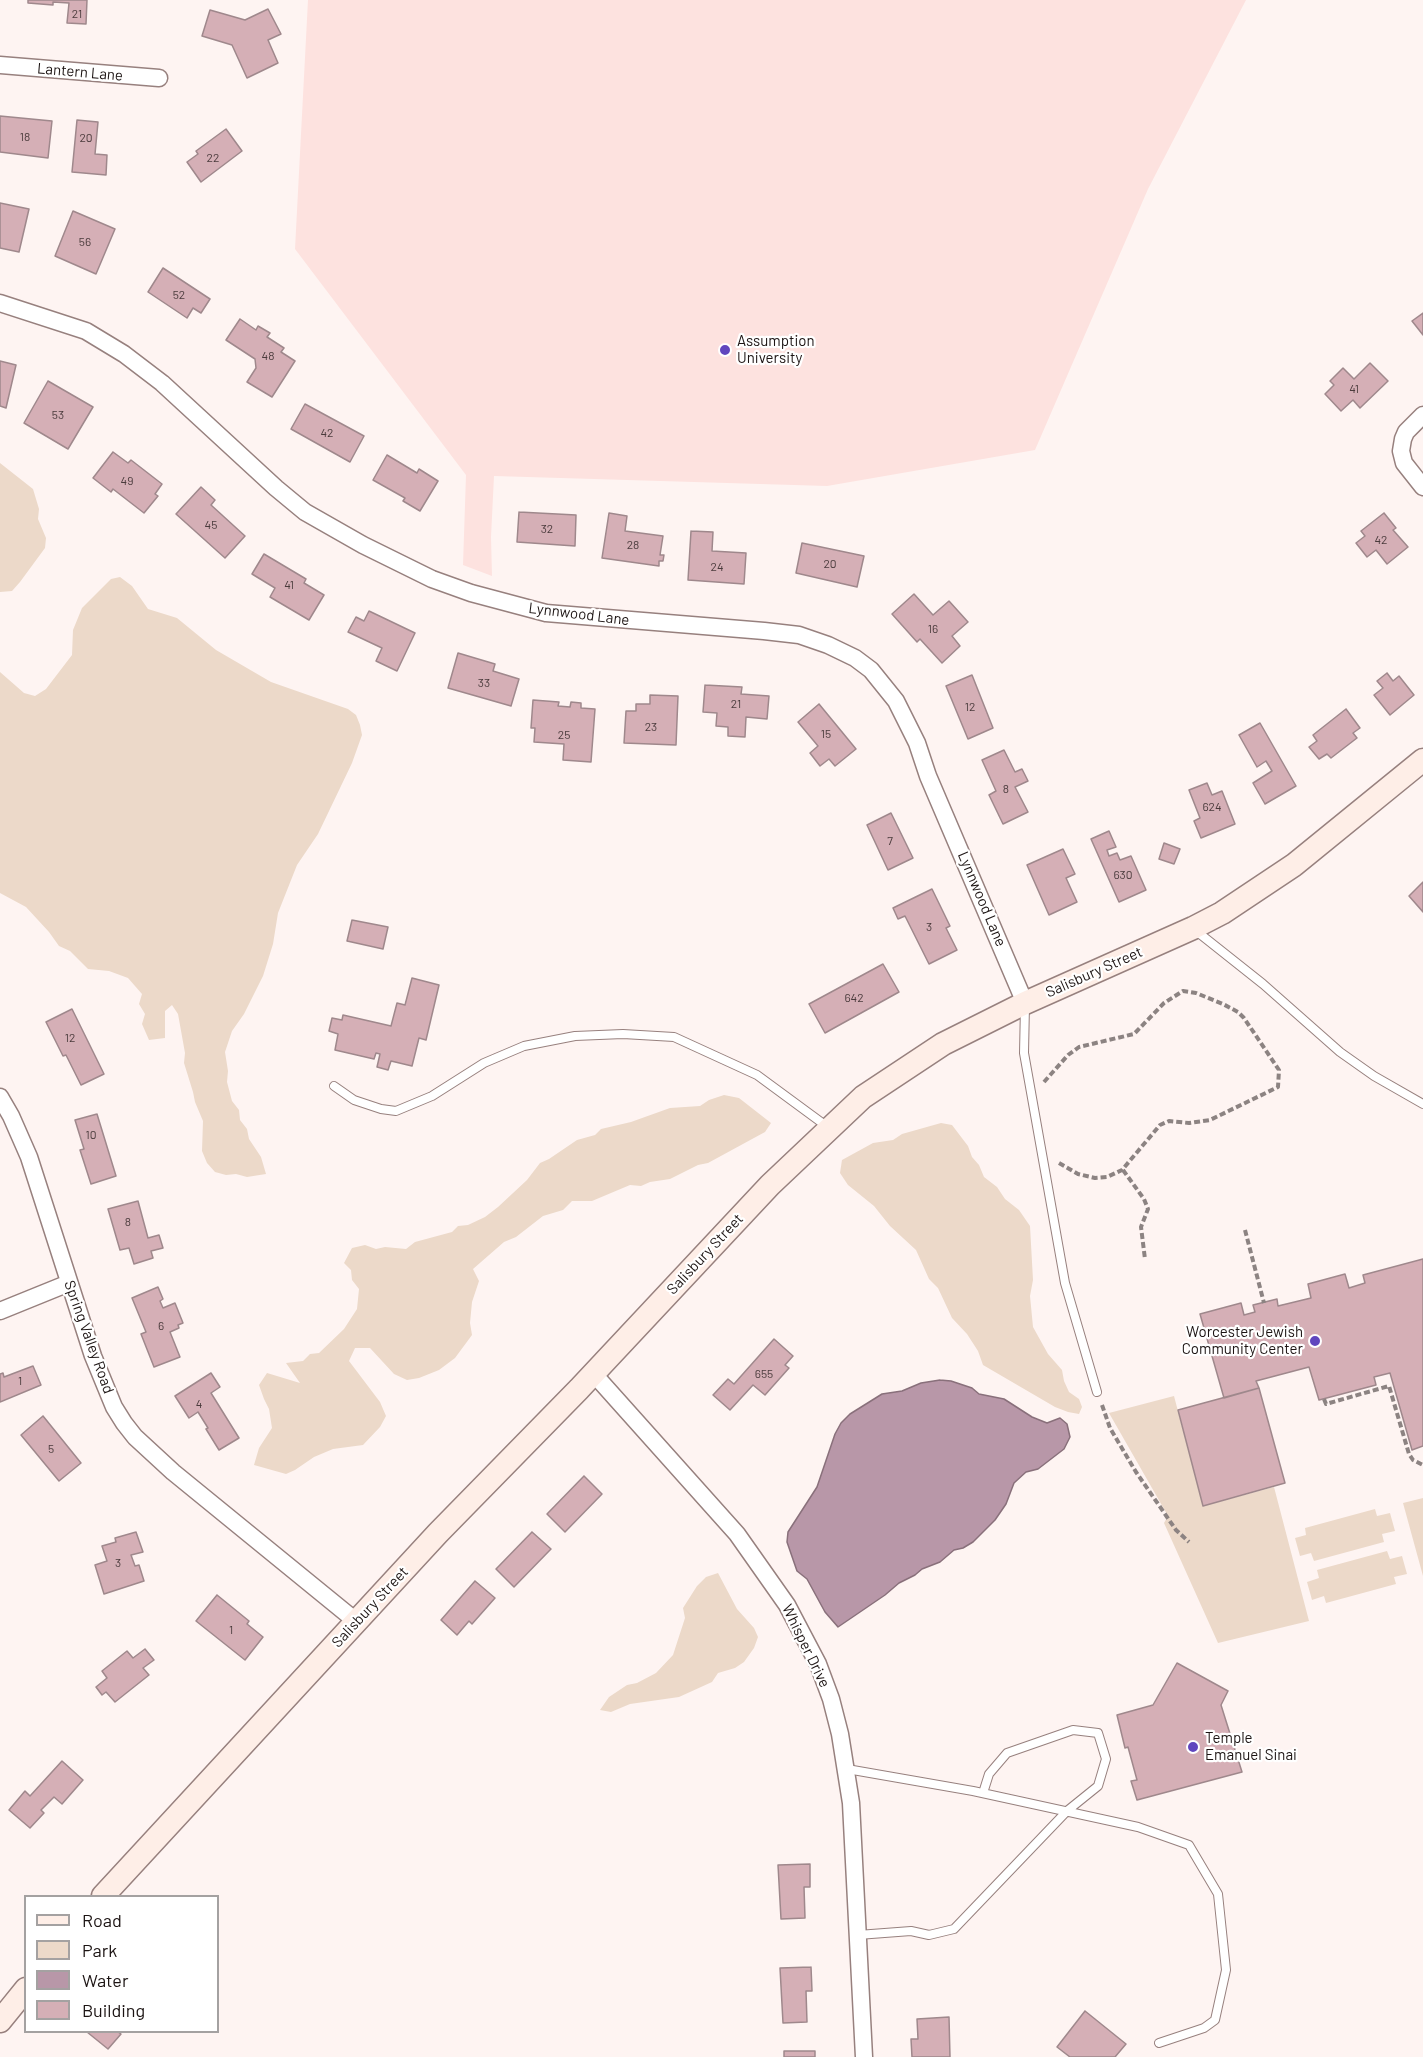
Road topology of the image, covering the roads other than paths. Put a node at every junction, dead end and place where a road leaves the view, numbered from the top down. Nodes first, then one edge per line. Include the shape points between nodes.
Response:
1 (0, 65) edge
2 (159, 78) dead end
3 (0, 303) edge
4 (1423, 415) edge
5 (1423, 487) edge
6 (1423, 760) edge
7 (1192, 928) junction
8 (1025, 1003) junction
9 (334, 1086) dead end
10 (0, 1096) edge
11 (1423, 1104) edge
12 (830, 1128) junction
13 (69, 1283) junction
14 (0, 1311) edge
15 (593, 1373) junction
16 (1097, 1392) road end
17 (357, 1622) junction
18 (847, 1769) junction
19 (983, 1793) junction
20 (1067, 1811) junction
21 (104, 1895) edge
22 (858, 1935) junction
23 (24, 1991) edge
24 (0, 2021) edge
25 (1159, 2043) dead end
26 (864, 2057) edge

1 - 2 street, Lantern Lane
3 - 8 street, Lynnwood Lane via 86,332 124,354 162,383 305,512 432,579 546,613 799,635 855,658 871,670 896,700
4 - 5 street via 1406,432 1401,448 1404,463
6 - 7 main road, Salisbury Street via 1294,865 1222,913
7 - 8 main road, Salisbury Street
7 - 11 lane via 1340,1052
8 - 12 main road, Salisbury Street via 936,1049 863,1097
8 - 16 lane via 1024,1053 1065,1283
9 - 12 lane via 354,1100 396,1111 524,1046 575,1036 674,1037 757,1075
10 - 13 street, Spring Valley Road via 28,1156
12 - 15 main road, Salisbury Street
13 - 14 street
13 - 17 street, Spring Valley Road via 107,1390 135,1437
15 - 17 main road, Salisbury Street
15 - 18 street, Whisper Drive via 737,1534 787,1605 818,1664 831,1699
17 - 21 main road, Salisbury Street
18 - 19 lane
18 - 22 street, Whisper Drive
19 - 20 lane
19 - 20 lane via 989,1774 1007,1753 1073,1730 1098,1733 1106,1759 1098,1785
20 - 22 lane via 954,1929 929,1935 911,1931
20 - 25 lane via 1138,1827 1189,1845 1218,1894 1226,1970 1215,2020 1204,2028
22 - 26 street, Whisper Drive
23 - 24 main road

